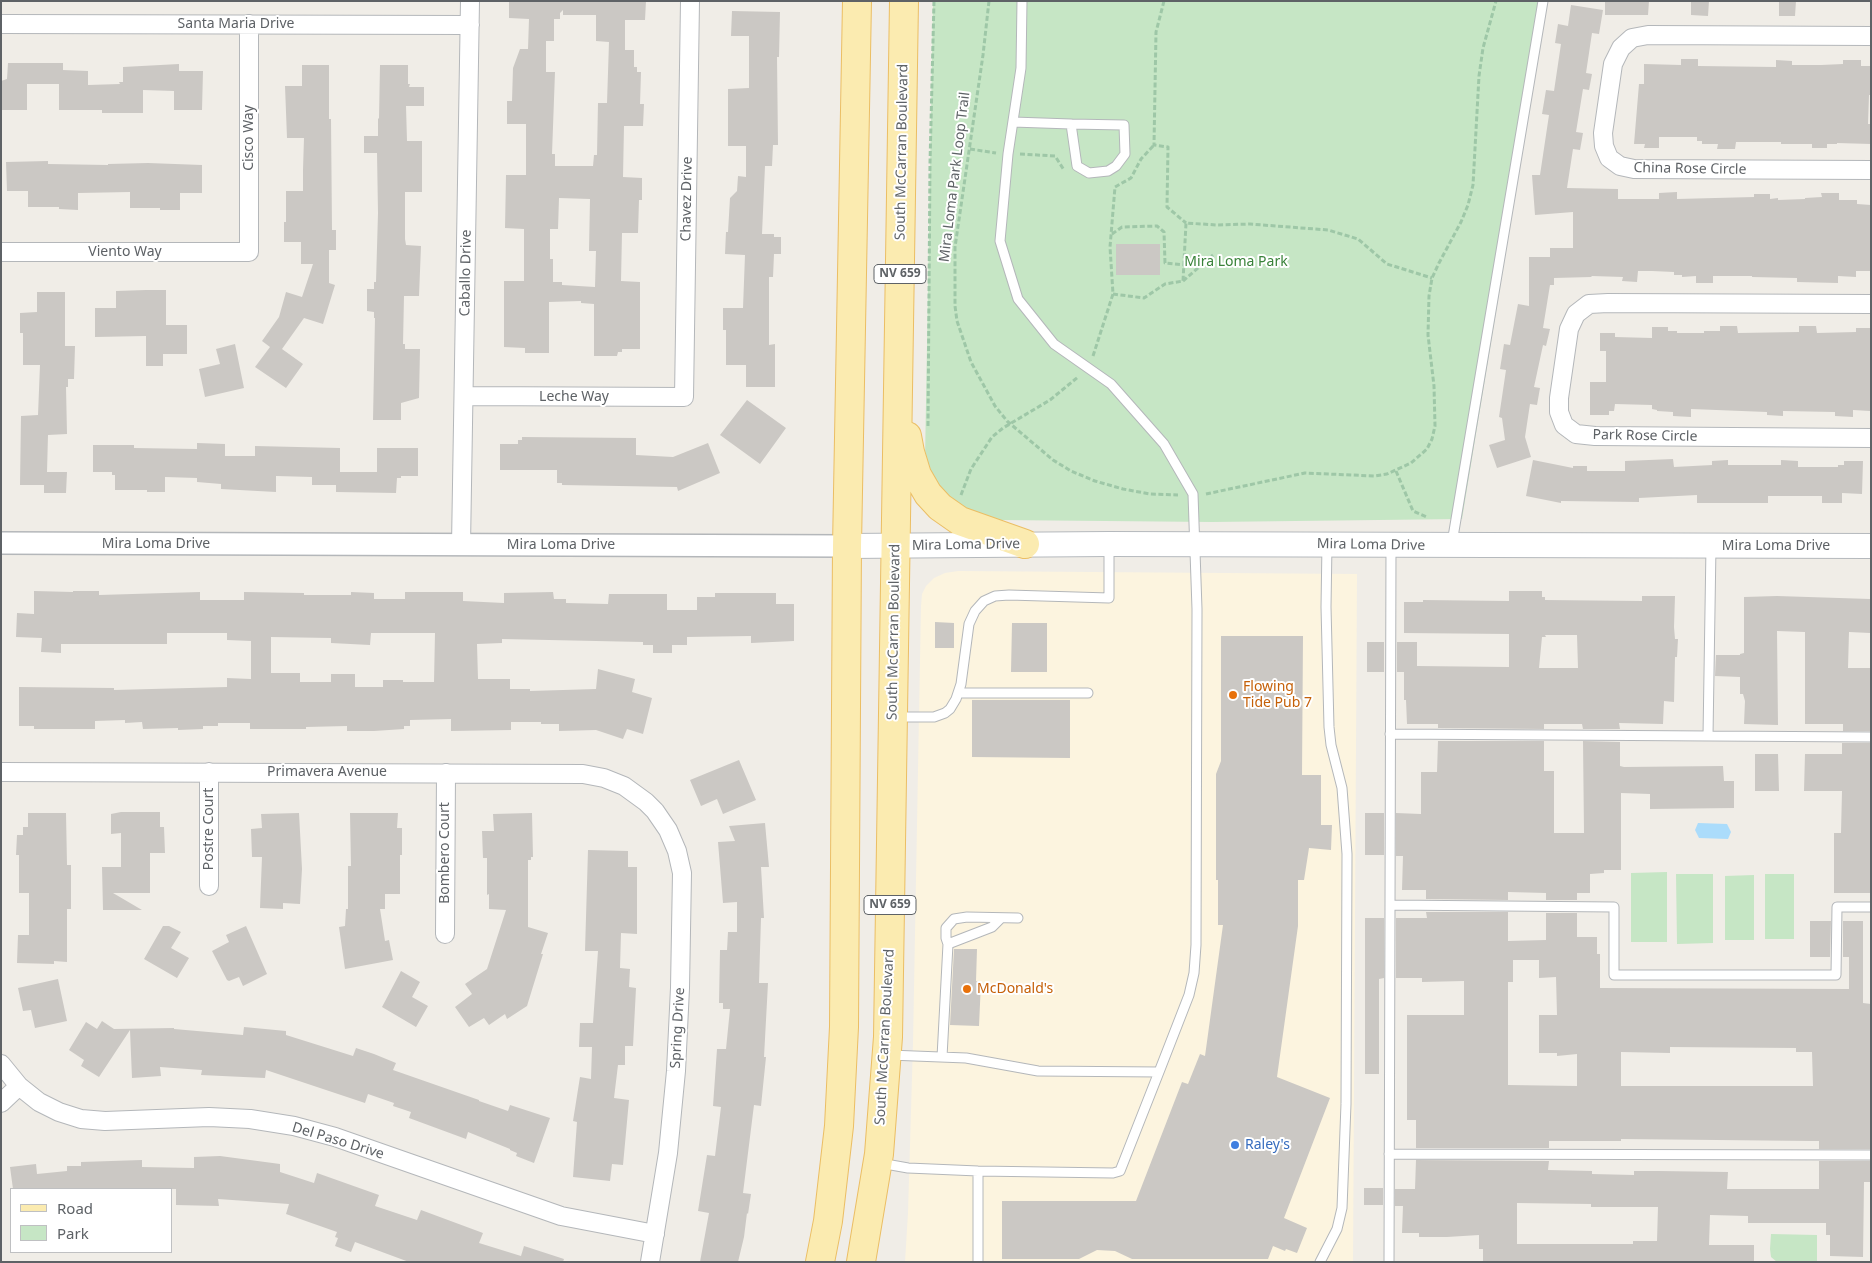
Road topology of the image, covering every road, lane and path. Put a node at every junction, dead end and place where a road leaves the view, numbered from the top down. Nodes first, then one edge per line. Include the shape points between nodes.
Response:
1 (470, 1) edge
2 (690, 1) edge
3 (857, 1) edge
4 (904, 1) edge
5 (934, 1) edge
6 (988, 1) edge
7 (1022, 1) edge
8 (1164, 1) edge
9 (1496, 1) edge
10 (1543, 1) edge
11 (1, 24) edge
12 (249, 24) junction
13 (470, 25) junction
14 (1871, 36) edge
15 (1013, 122) junction
16 (1071, 124) junction
17 (1154, 145) junction
18 (970, 149) junction
19 (1005, 153) dead end
20 (1015, 154) dead end
21 (1871, 170) edge
22 (1066, 172) dead end
23 (1115, 186) junction
24 (1107, 187) dead end
25 (1186, 223) junction
26 (1111, 235) junction
27 (1, 252) edge
28 (248, 252) joint
29 (1213, 255) dead end
30 (1184, 265) junction
31 (1432, 278) junction
32 (1183, 281) junction
33 (1112, 294) junction
34 (1871, 304) edge
35 (1087, 367) junction
36 (898, 384) junction
37 (464, 396) junction
38 (684, 397) joint
39 (1010, 424) junction
40 (928, 427) dead end
41 (1871, 438) edge
42 (1396, 470) junction
43 (1193, 494) junction
44 (959, 501) dead end
45 (1427, 517) dead end
46 (1, 543) edge
47 (461, 544) junction
48 (1025, 544) junction
49 (1109, 544) junction
50 (1195, 544) junction
51 (1327, 544) junction
52 (1391, 545) junction
53 (1711, 545) junction
54 (847, 546) junction
55 (896, 546) junction
56 (1452, 546) junction
57 (1871, 546) edge
58 (958, 693) junction
59 (1088, 694) dead end
60 (893, 717) junction
61 (1390, 734) junction
62 (1708, 736) junction
63 (1871, 737) edge
64 (1, 772) edge
65 (209, 772) junction
66 (446, 773) junction
67 (646, 802) joint
68 (209, 886) dead end
69 (1390, 906) junction
70 (1871, 907) edge
71 (1001, 918) junction
72 (1018, 918) dead end
73 (445, 934) dead end
74 (948, 944) junction
75 (886, 1055) junction
76 (942, 1057) junction
77 (1, 1064) edge
78 (1159, 1072) junction
79 (19, 1086) junction
80 (1, 1103) edge
81 (1389, 1154) junction
82 (1871, 1155) edge
83 (878, 1163) junction
84 (978, 1171) junction
85 (655, 1234) junction
86 (826, 1254) edge
87 (650, 1262) edge
88 (861, 1262) edge
89 (978, 1262) edge
90 (1320, 1262) edge
91 (1389, 1262) edge

1 - 13 street, Caballo Drive
2 - 38 street, Chavez Drive
3 - 54 main road, NV 659
4 - 36 main road, South McCarran Boulevard / NV 659
5 - 40 path
6 - 18 path, Mira Loma Park Loop Trail
7 - 15 lane via 1021,68
8 - 17 path via 1156,32
9 - 31 path, Mira Loma Park Loop Trail via 1479,76 1473,185 1461,222
10 - 56 lane
11 - 12 street, Santa Maria Drive
12 - 13 street, Santa Maria Drive
12 - 28 street, Cisco Way
13 - 37 street, Caballo Drive
14 - 21 street, China Rose Circle via 1648,35 1632,38 1621,48 1613,64 1603,133 1609,158 1620,166 1634,169
15 - 16 lane
15 - 35 lane via 1000,241 1018,299 1054,344
16 - 16 lane via 1077,166 1089,173 1108,171 1126,154 1124,125
17 - 23 path via 1141,159 1131,178
17 - 25 path via 1168,147 1167,206
18 - 19 path
18 - 39 path, Mira Loma Park Loop Trail via 955,247 956,314 971,362 995,406
20 - 22 path via 1054,156
23 - 24 path
23 - 26 path
25 - 30 path
25 - 31 path via 1328,230 1358,238 1387,264
26 - 30 path via 1122,227 1157,226 1164,232 1165,264
26 - 33 path
27 - 28 street, Viento Way
29 - 32 path
30 - 32 path
31 - 42 path, Mira Loma Park Loop Trail via 1428,314 1435,426 1427,449 1411,463
32 - 33 path via 1165,284 1144,298
33 - 35 path via 1096,352
34 - 41 street, Park Rose Circle via 1589,304 1576,314 1569,329 1559,398 1559,412 1564,425 1576,434
35 - 39 path via 1050,400
35 - 43 lane via 1111,384 1164,444
36 - 48 main road via 910,452 917,475 928,494 960,522
36 - 55 main road, South McCarran Boulevard / NV 659
37 - 38 street, Leche Way
37 - 47 street, Caballo Drive
39 - 43 path, Mira Loma Park Loop Trail via 1052,460 1095,481 1150,494
39 - 44 path via 992,437 971,469
42 - 43 path, Mira Loma Park Loop Trail via 1374,476 1305,473 1220,492
42 - 45 path via 1413,511
43 - 50 lane
46 - 47 street, Mira Loma Drive
47 - 54 street, Mira Loma Drive
48 - 49 main road, Mira Loma Drive
48 - 55 main road, Mira Loma Drive
49 - 50 main road, Mira Loma Drive
49 - 58 lane via 1109,598 1009,595 984,601 969,624
50 - 51 main road, Mira Loma Drive
50 - 78 lane via 1196,945 1189,995
51 - 52 main road, Mira Loma Drive
51 - 90 lane via 1329,727 1342,788 1347,854 1346,1104 1342,1208 1337,1229
52 - 56 main road, Mira Loma Drive
52 - 61 lane
53 - 56 main road, Mira Loma Drive
53 - 57 main road, Mira Loma Drive
53 - 62 lane
54 - 55 main road, Mira Loma Drive
54 - 86 main road, NV 659 via 844,1027 839,1126
55 - 60 main road, South McCarran Boulevard / NV 659
58 - 59 lane
58 - 60 lane via 950,709 940,715
60 - 75 main road, South McCarran Boulevard / NV 659
61 - 62 lane
61 - 69 lane
62 - 63 lane
64 - 65 street, Primavera Avenue
65 - 66 street, Primavera Avenue
65 - 68 street, Postre Court
66 - 67 street, Primavera Avenue via 583,774 624,786
66 - 73 street, Bombero Court
67 - 85 street, Spring Drive via 668,830 682,873 676,1071 668,1153
69 - 70 lane via 1614,907 1614,975 1836,975 1837,907
69 - 81 lane
71 - 72 lane
71 - 74 lane via 992,927
71 - 74 lane via 954,919 946,928
74 - 76 lane
75 - 76 lane
75 - 83 main road, South McCarran Boulevard / NV 659
76 - 78 lane via 986,1060 1038,1071
77 - 79 street, Del Paso Drive
78 - 84 lane via 1120,1171
79 - 80 street
79 - 85 street, Del Paso Drive via 39,1102 81,1119 209,1117 294,1126 335,1137 561,1216
81 - 82 lane
81 - 91 lane
83 - 84 lane via 908,1168
83 - 88 main road, South McCarran Boulevard / NV 659
84 - 89 lane
85 - 87 street, Spring Drive

